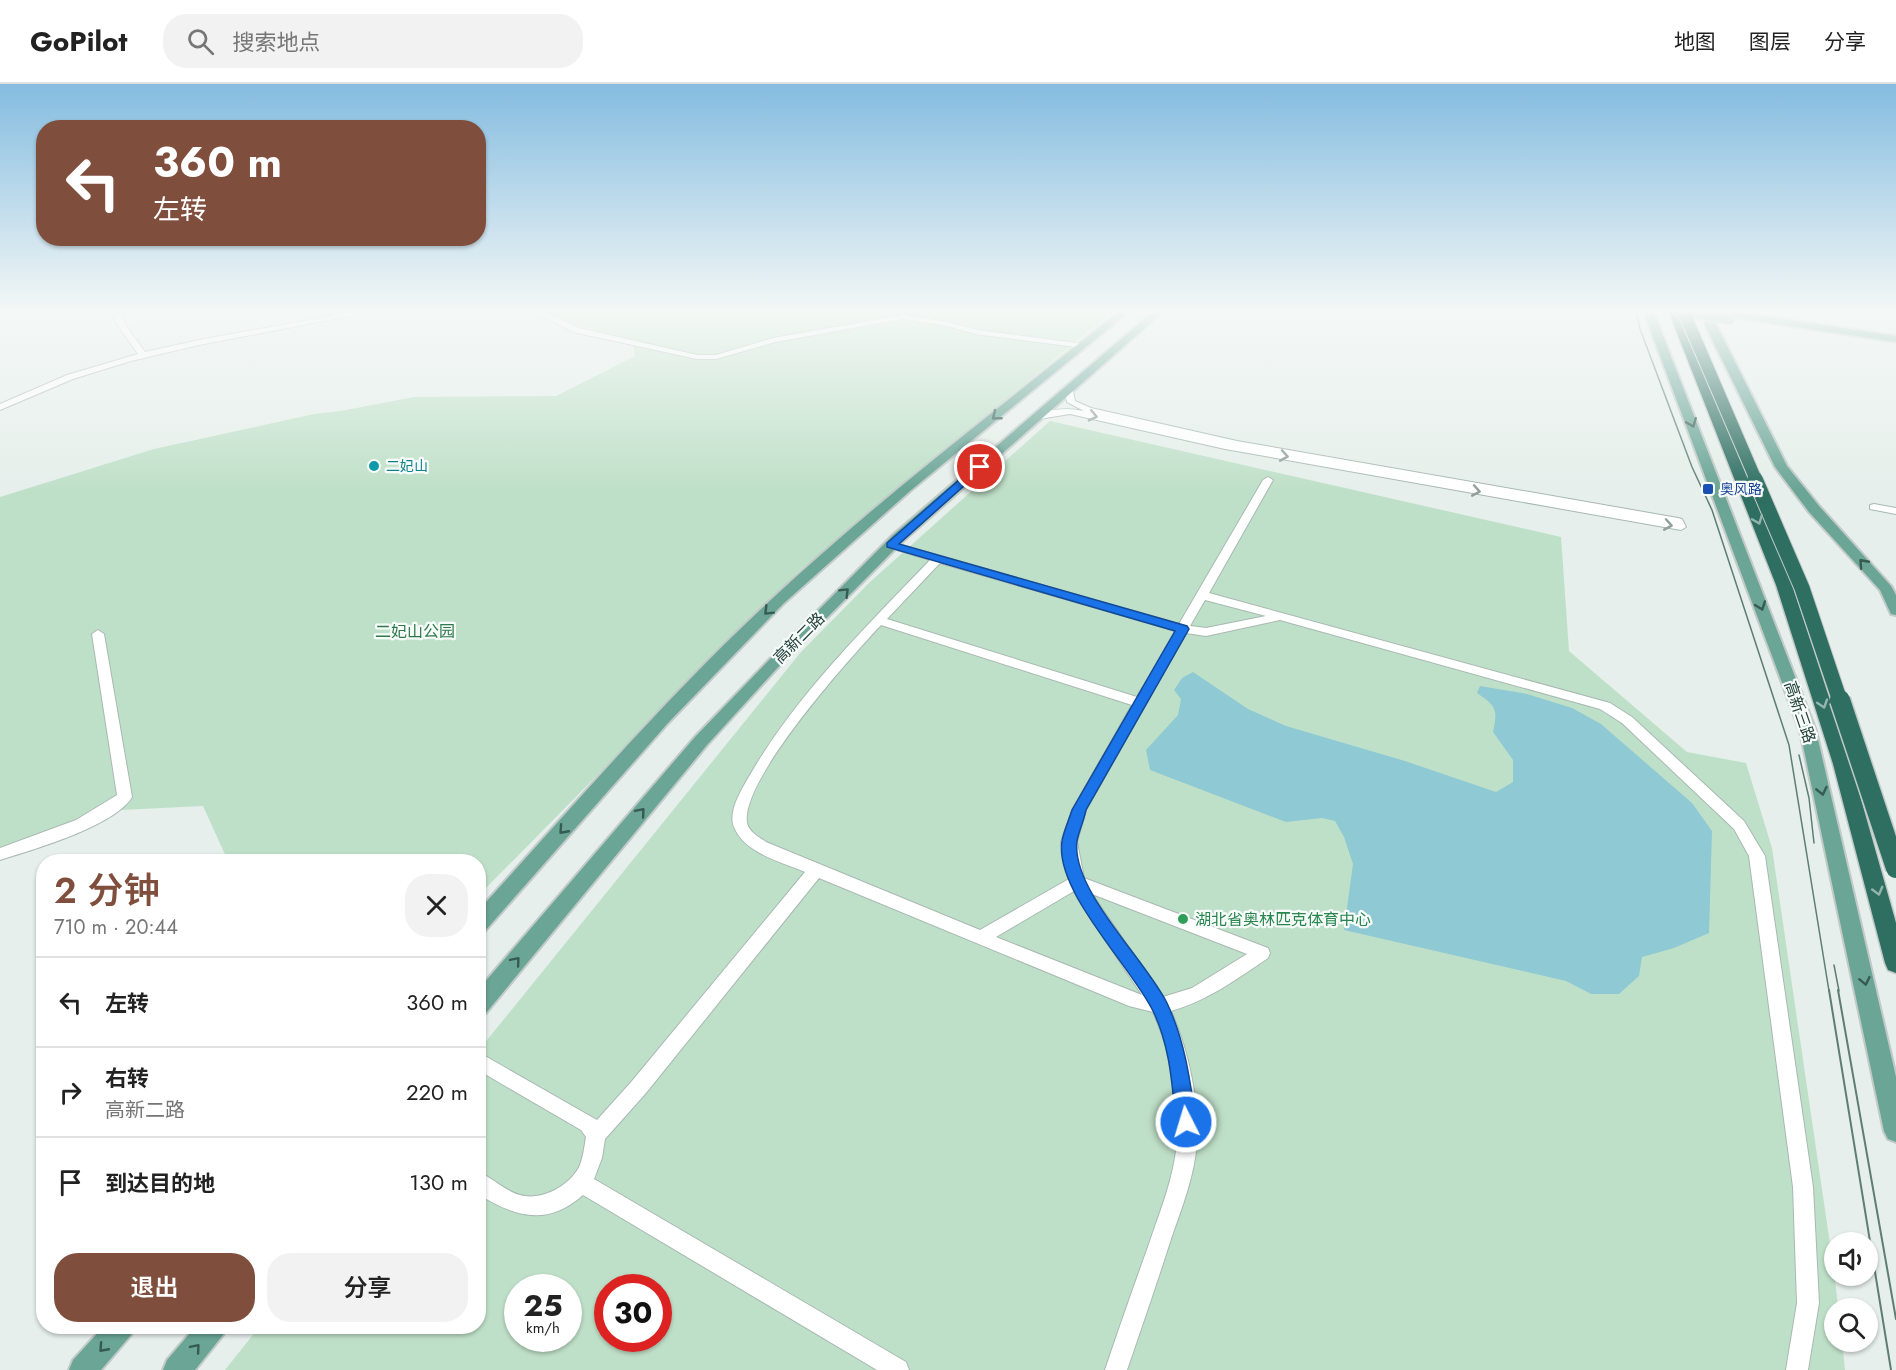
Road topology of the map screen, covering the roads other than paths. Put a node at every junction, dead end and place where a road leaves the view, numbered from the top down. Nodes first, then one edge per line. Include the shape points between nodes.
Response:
1 (95, 370) edge
2 (1054, 370) edge
3 (1093, 370) edge
4 (1671, 370) edge
5 (1698, 370) edge
6 (1709, 370) edge
7 (1733, 370) edge
8 (1069, 391) junction
9 (0, 407) edge
10 (1036, 418) junction
11 (1268, 480) dead end
12 (1874, 507) dead end
13 (1896, 511) edge
14 (891, 545) junction
15 (937, 559) junction
16 (1202, 595) junction
17 (1896, 611) edge
18 (1284, 618) junction
19 (880, 621) junction
20 (1183, 629) junction
21 (98, 634) dead end
22 (1140, 703) junction
23 (0, 854) edge
24 (1896, 868) edge
25 (816, 870) junction
26 (1077, 882) junction
27 (486, 916) edge
28 (982, 937) junction
29 (1896, 963) edge
30 (486, 996) edge
31 (1159, 1005) junction
32 (486, 1065) edge
33 (1896, 1131) edge
34 (596, 1136) junction
35 (582, 1184) junction
36 (486, 1186) edge
37 (115, 1334) edge
38 (207, 1334) edge
39 (83, 1370) edge
40 (177, 1370) edge
41 (898, 1370) edge
42 (1116, 1370) edge
43 (1797, 1370) edge

1 - 9 street
2 -> 27 main road via 777,602 654,729
3 - 8 main road, 高新二路
4 -> 33 main road, 高新三路 via 1808,731
5 -> 29 highway, 高新三路 via 1784,585 1842,764
6 - 24 highway, bridge via 1802,588
17 -> 7 main road via 1886,589 1781,467
8 - 10 main road, 高新二路
10 -> 8 street via 1070,411 1225,446 1681,527 1678,521 1203,437 1088,410 1071,402
10 - 14 main road, 高新二路
11 - 16 street
12 - 13 street
14 - 15 street
30 -> 14 main road, 高新二路 via 701,741
15 - 19 street
15 - 20 street
16 - 18 street
16 - 20 street
18 - 20 street via 1206,632
18 - 43 street via 1605,706 1627,720 1739,825 1757,856 1803,1187 1808,1303
19 - 22 street
19 - 25 street via 797,711 743,801 740,825 747,836
20 - 22 street
21 - 23 street via 124,797 107,812 83,824
22 - 26 street via 1079,810 1069,842
25 - 28 street
25 - 34 street
26 - 28 street
26 - 31 street
26 - 31 street via 1262,953 1213,985
28 - 31 street via 1136,1001
31 - 42 street via 1179,1062 1187,1141 1180,1183
32 - 34 street via 588,1124
34 - 35 street
35 - 36 street via 568,1195 544,1204 523,1206
35 - 41 street
37 -> 39 main road
40 -> 38 main road

